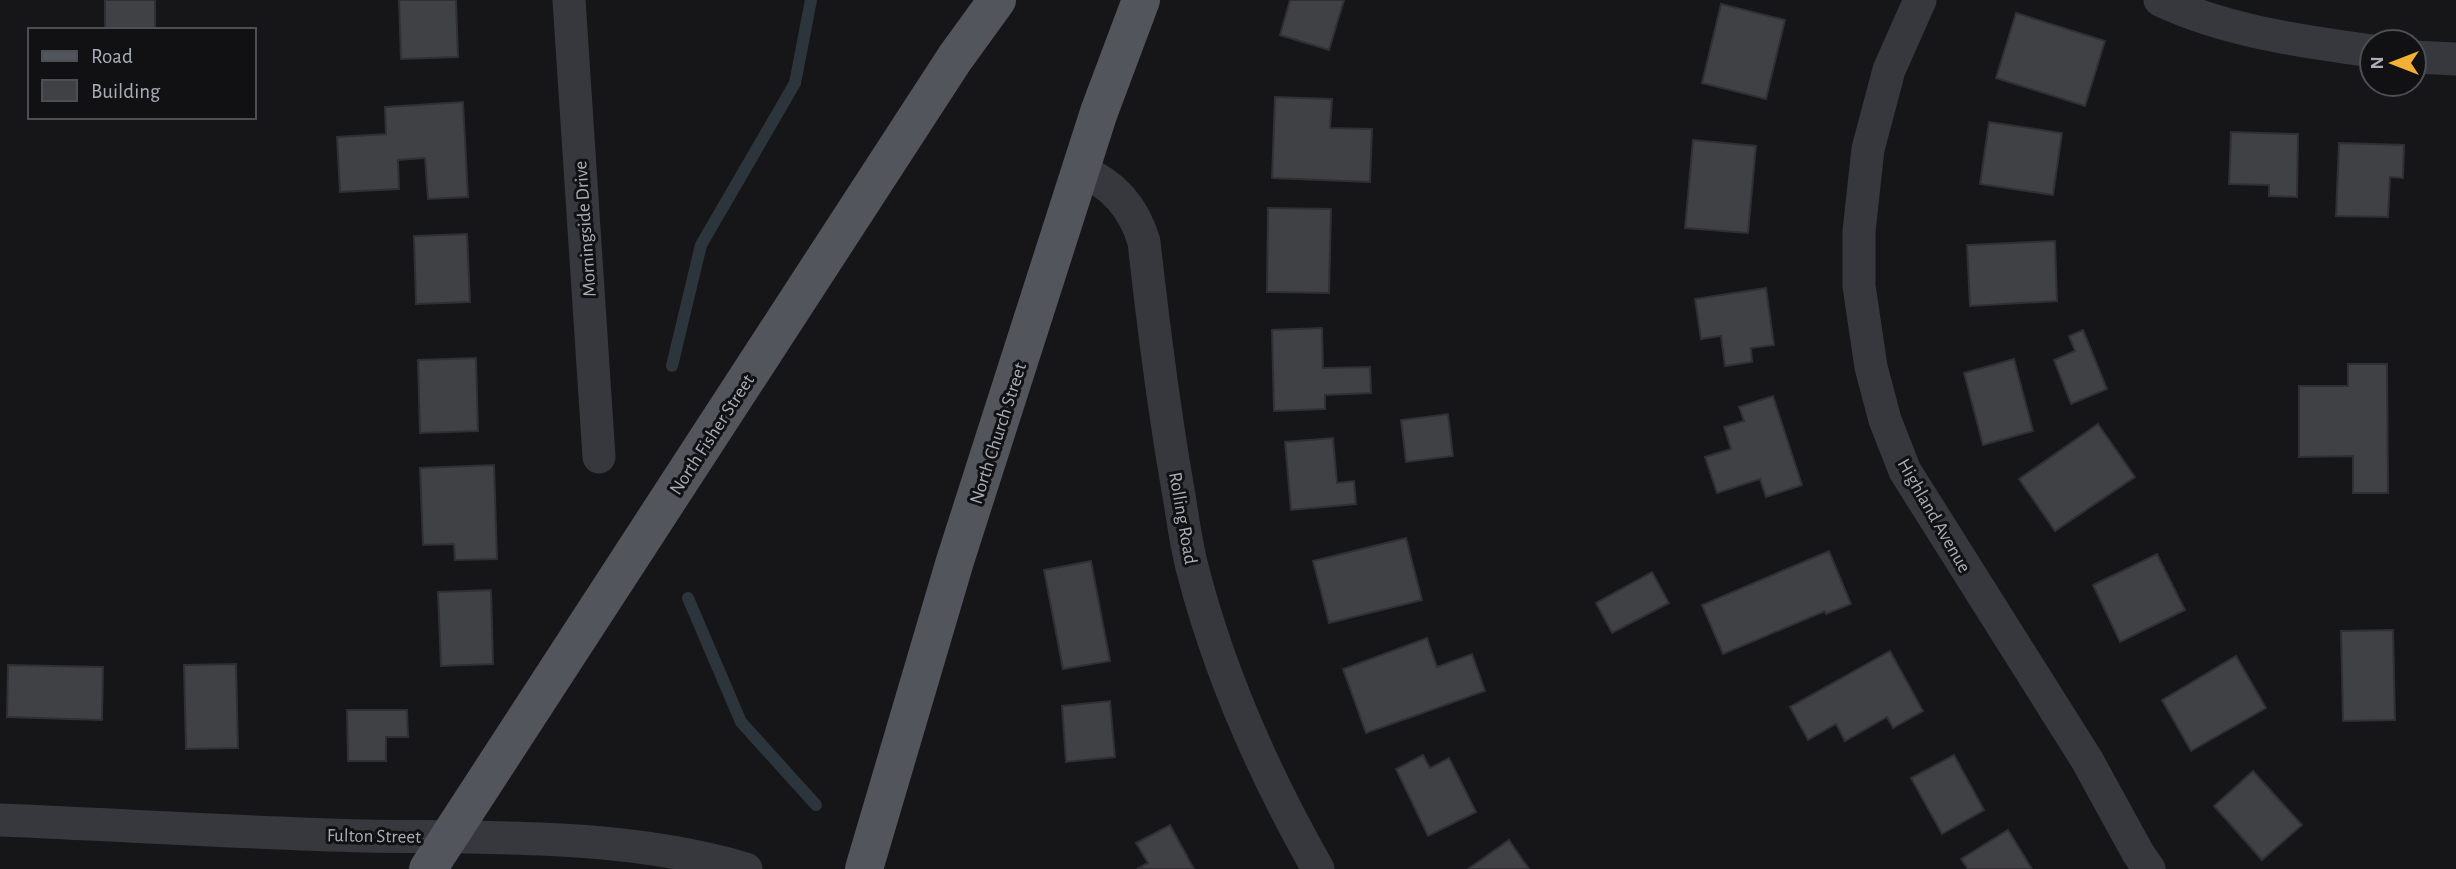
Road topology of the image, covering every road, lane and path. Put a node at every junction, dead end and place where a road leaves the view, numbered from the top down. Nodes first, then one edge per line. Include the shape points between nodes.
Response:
1 (569, 0) edge
2 (997, 0) edge
3 (1141, 0) edge
4 (1920, 0) edge
5 (2160, 0) edge
6 (2358, 49) edge
7 (2428, 58) edge
8 (2456, 60) edge
9 (1080, 171) junction
10 (599, 457) dead end
11 (0, 820) edge
12 (448, 837) junction
13 (428, 869) edge
14 (746, 869) edge
15 (864, 869) edge
16 (1318, 869) edge
17 (2150, 869) edge

1 - 10 street, Morningside Drive
2 - 12 main road, North Fisher Street
3 - 9 main road, North Church Street
4 - 17 street, Highland Avenue via 1889,70 1868,149 1859,231 1859,286 1871,367 1885,420 1905,471
5 - 6 street via 2286,39
7 - 8 street
9 - 15 main road, North Church Street via 955,561
9 - 16 street, Rolling Road via 1118,193 1138,220 1191,565 1239,709 1288,817
11 - 12 street, Fulton Street
12 - 13 main road, North Fisher Street
12 - 14 street, Fulton Street via 638,847

